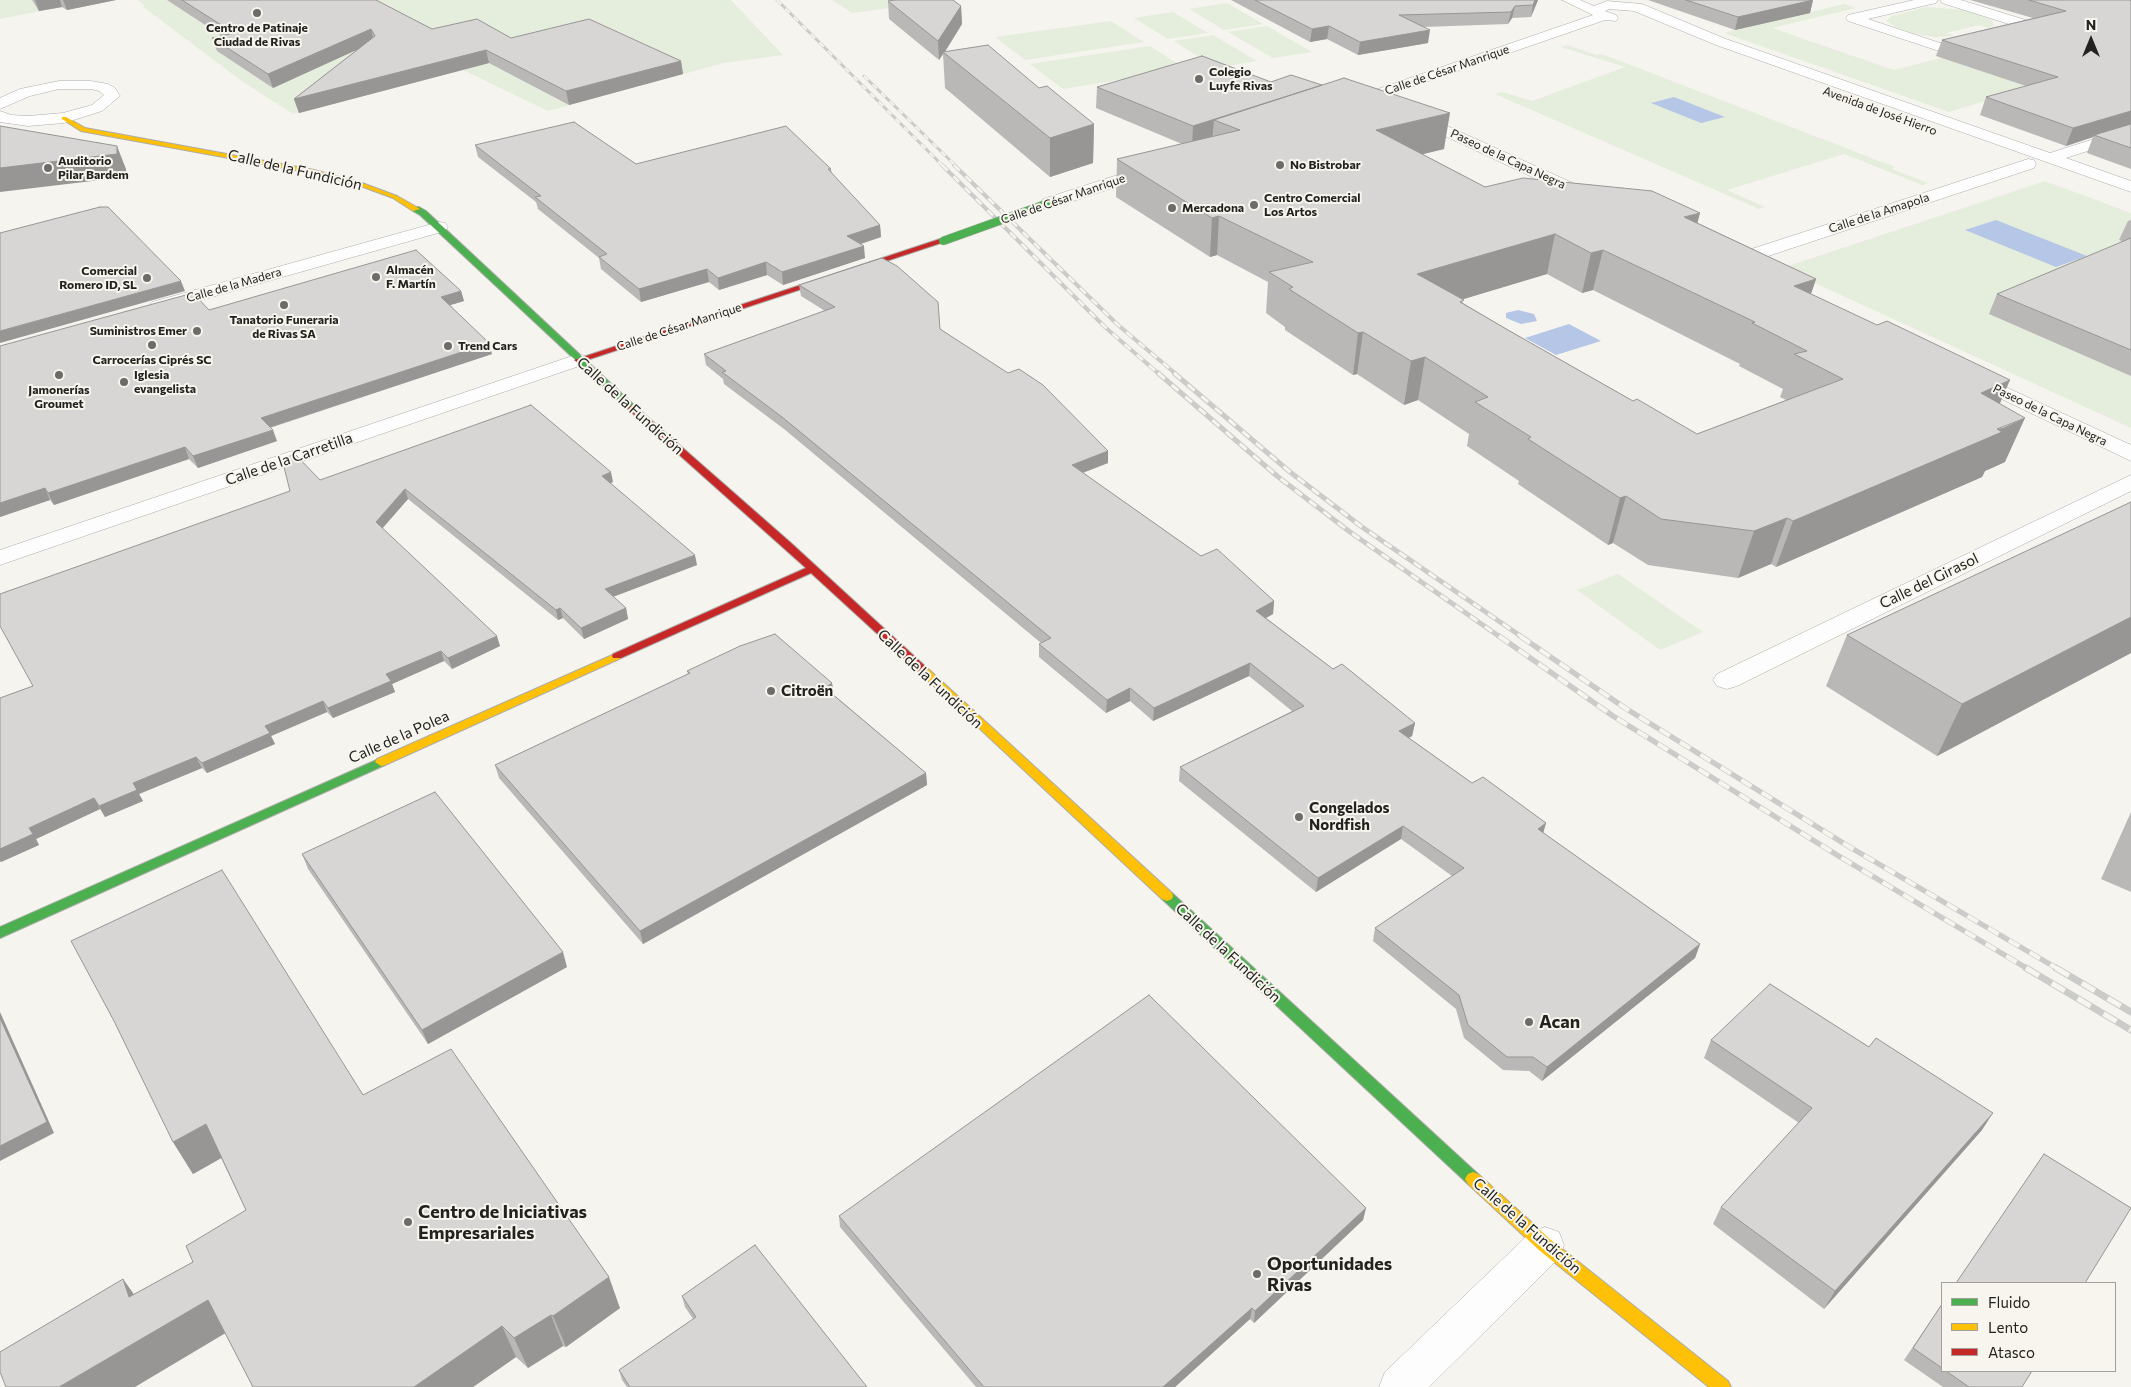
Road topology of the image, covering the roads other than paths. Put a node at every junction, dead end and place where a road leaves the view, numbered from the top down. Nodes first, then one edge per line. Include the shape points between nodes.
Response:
1 (1569, 0) edge
2 (1886, 0) edge
3 (1931, 0) edge
4 (1947, 0) edge
5 (1905, 6) junction
6 (1600, 9) edge
7 (1642, 11) junction
8 (1372, 96) junction
9 (4, 99) edge
10 (1335, 108) edge
11 (0, 116) edge
12 (64, 118) junction
13 (2131, 132) edge
14 (2050, 158) junction
15 (1169, 163) edge
16 (2028, 164) junction
17 (2131, 187) edge
18 (2131, 202) edge
19 (1049, 203) joint
20 (1605, 204) edge
21 (439, 227) junction
22 (1713, 254) edge
23 (1731, 262) junction
24 (1755, 274) edge
25 (143, 310) edge
26 (578, 360) junction
27 (1955, 370) edge
28 (2131, 454) edge
29 (2131, 482) edge
30 (0, 558) edge
31 (811, 569) junction
32 (1727, 680) dead end
33 (0, 933) edge
34 (1545, 1245) junction
35 (1400, 1387) edge
36 (1722, 1387) edge

1 - 6 street
2 - 5 street
3 - 5 street
4 - 5 street via 2028,24 1939,47 1853,18
6 - 7 street
6 - 7 street, Calle de César Manrique via 1601,6 1615,4
6 - 8 street, Calle de César Manrique
7 - 14 street, Avenida de José Hierro
7 - 16 street, Avenida de José Hierro
8 - 10 street, Calle de César Manrique
8 - 20 street, Paseo de la Capa Negra
9 - 12 street via 42,88 68,85 91,85 110,91 112,96 97,108
11 - 12 street via 8,120 28,121
12 - 21 street, Calle de la Fundición via 83,130 312,171 360,184 395,197 423,213
13 - 14 street
14 - 17 street, Avenida de José Hierro
15 - 19 street, Calle de César Manrique
16 - 18 street, Avenida de José Hierro
16 - 23 street, Calle de la Amapola
19 - 26 street, Calle de César Manrique, bridge via 943,241
21 - 25 street, Calle de la Madera
21 - 26 street, Calle de la Fundición
22 - 23 street
23 - 24 street
26 - 30 street, Calle de la Carretilla
26 - 31 street, Calle de la Fundición
27 - 28 street, Paseo de la Capa Negra
29 - 32 street, Calle del Girasol
31 - 33 street, Calle de la Polea
31 - 34 street, Calle de la Fundición
34 - 35 street
34 - 36 street, Calle de la Fundición

